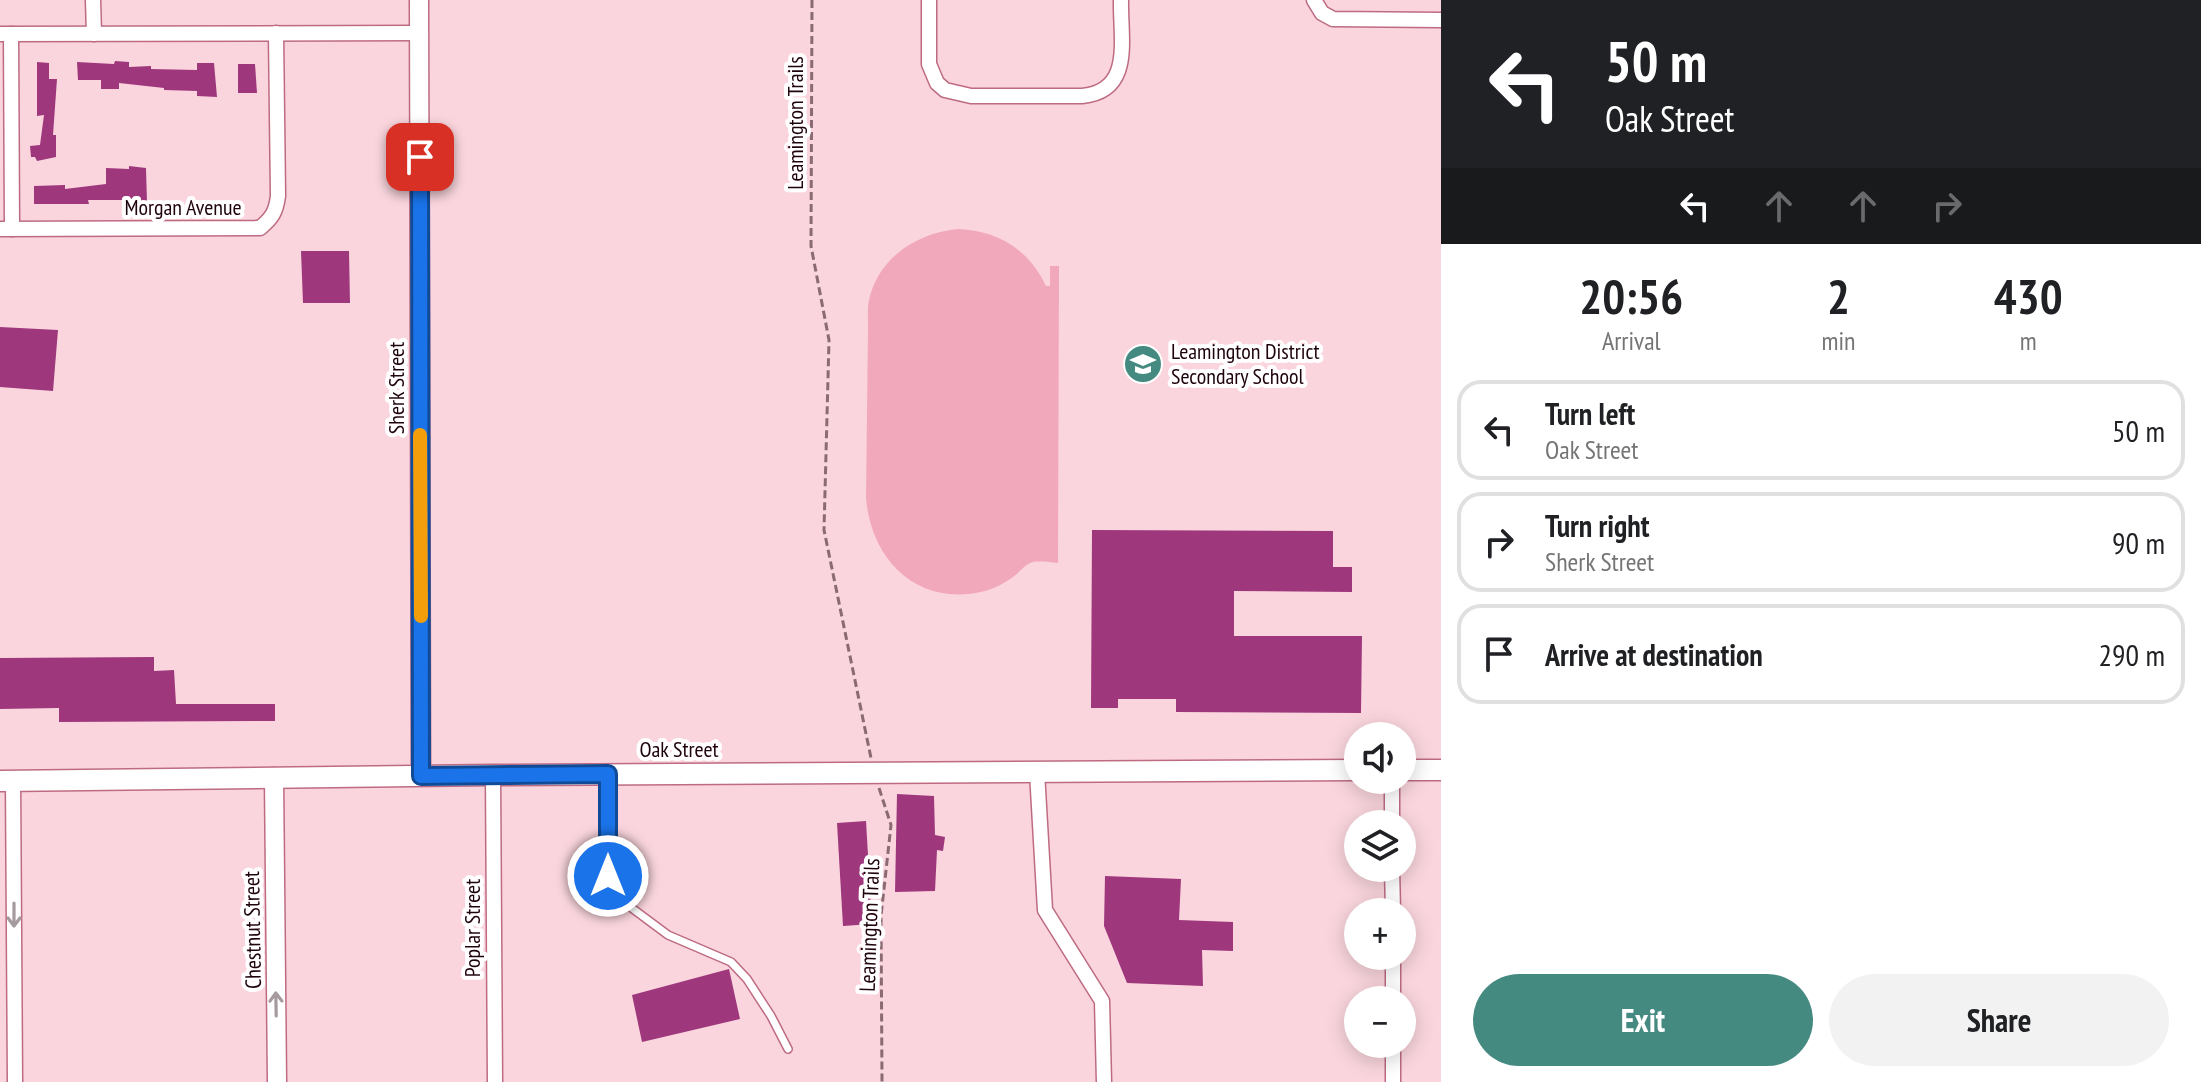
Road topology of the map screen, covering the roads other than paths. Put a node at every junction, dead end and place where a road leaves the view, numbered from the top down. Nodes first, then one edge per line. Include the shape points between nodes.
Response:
1 (93, 0) edge
2 (419, 0) edge
3 (929, 0) edge
4 (1121, 0) edge
5 (1314, 0) edge
6 (1441, 20) edge
7 (276, 33) junction
8 (419, 33) junction
9 (5, 34) edge
10 (94, 34) junction
11 (6, 229) edge
12 (1344, 770) edge
13 (1416, 770) edge
14 (1441, 770) edge
15 (1037, 772) junction
16 (608, 774) junction
17 (493, 775) junction
18 (421, 776) junction
19 (274, 777) junction
20 (7, 781) edge
21 (788, 1049) dead end
22 (1393, 1058) edge
23 (15, 1082) edge
24 (277, 1082) edge
25 (495, 1082) edge
26 (1104, 1082) edge
27 (1393, 1082) edge

1 - 10 street
2 - 8 street, Sherk Street
3 - 4 street via 929,64 937,83 971,96 1097,95 1107,90 1120,66
5 - 6 street via 1333,19
7 - 8 street
7 - 10 street
7 - 11 street, Morgan Avenue via 278,196 271,219 260,228
8 - 18 street, Sherk Street
9 - 10 street
9 - 11 street
12 - 15 main road, Oak Street
13 - 14 main road
15 - 16 main road, Oak Street
15 - 26 street via 1045,910 1102,1001
16 - 17 main road, Oak Street
16 - 21 lane via 608,876 625,903 668,935 731,962 755,991
17 - 18 main road, Oak Street
17 - 25 street, Poplar Street
18 - 19 main road, Oak Street
19 - 20 main road, Oak Street
24 -> 19 street, Chestnut Street
20 -> 23 street
22 - 27 street

